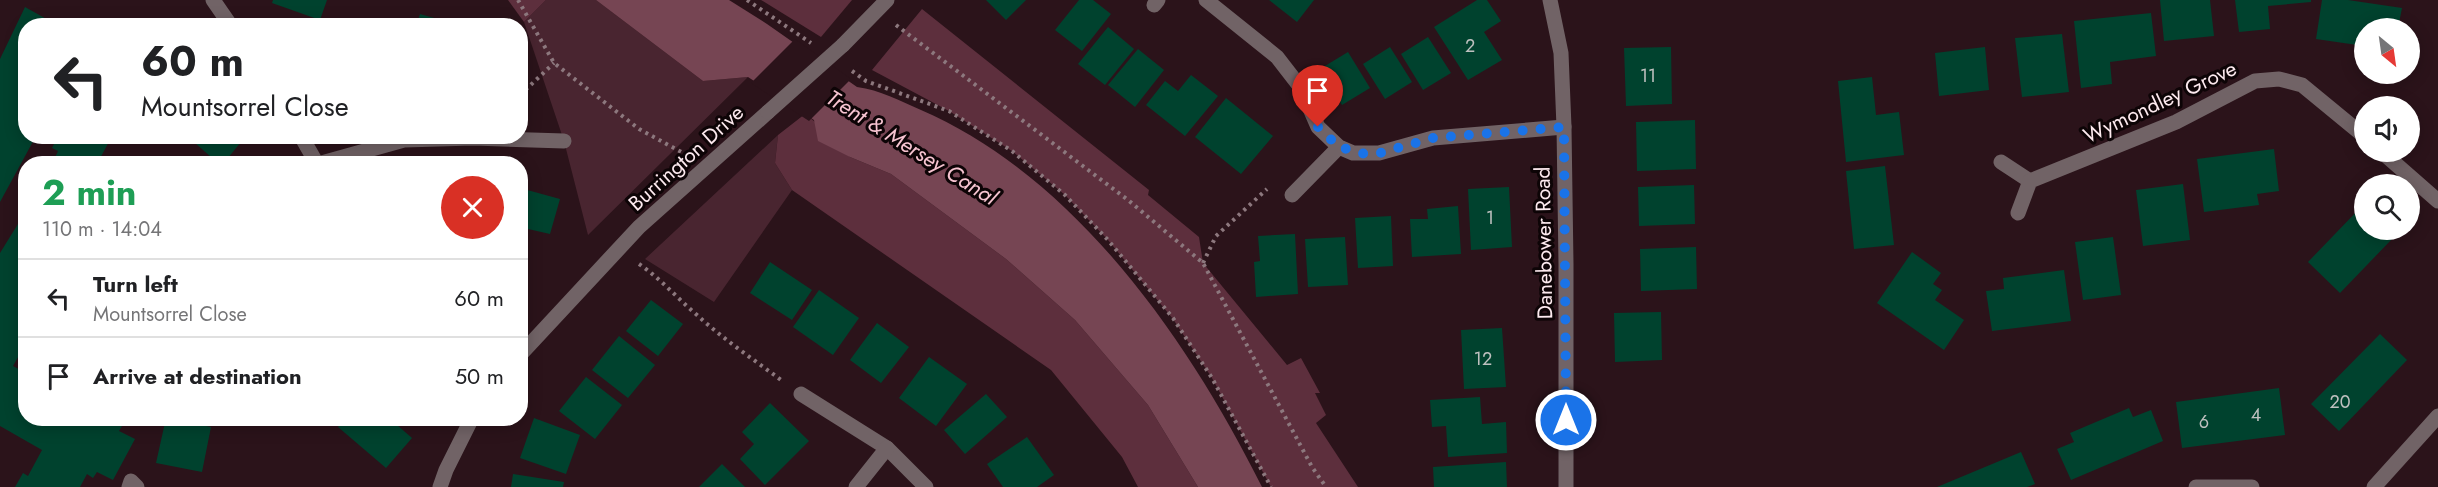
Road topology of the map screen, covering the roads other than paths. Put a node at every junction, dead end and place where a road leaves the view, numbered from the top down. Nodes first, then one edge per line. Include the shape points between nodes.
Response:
1 (213, 0) edge
2 (1206, 0) edge
3 (1550, 0) edge
4 (882, 5) edge
5 (225, 18) edge
6 (1564, 127) junction
7 (2354, 128) edge
8 (528, 139) edge
9 (564, 141) dead end
10 (390, 144) edge
11 (1339, 147) junction
12 (346, 156) edge
13 (2001, 162) dead end
14 (2393, 162) edge
15 (2030, 181) junction
16 (1292, 195) road end
17 (2438, 201) edge
18 (2018, 213) dead end
19 (528, 346) edge
20 (801, 394) road end
21 (2438, 416) edge
22 (468, 426) edge
23 (887, 448) junction
24 (129, 487) edge
25 (137, 487) edge
26 (440, 487) edge
27 (856, 487) edge
28 (926, 487) edge
29 (1566, 487) edge
30 (2196, 487) edge
31 (2252, 487) edge
32 (2374, 487) edge

1 - 5 street
2 - 11 street via 1277,57 1301,88 1318,127
3 - 6 street, Danebower Road via 1561,53
4 - 19 street, Burrington Drive, bridge via 843,45 639,227
6 - 11 street via 1433,138 1380,153 1365,154
6 - 29 street, Danebower Road
7 - 15 street, Wymondley Grove via 2302,85 2278,79 2255,81 2176,122
8 - 9 street
10 - 12 street
11 - 16 street
13 - 15 street
14 - 17 street
15 - 18 street
20 - 23 street
21 - 32 street
22 - 26 street
23 - 27 street
23 - 28 street
24 - 25 street via 131,481
30 - 31 street

